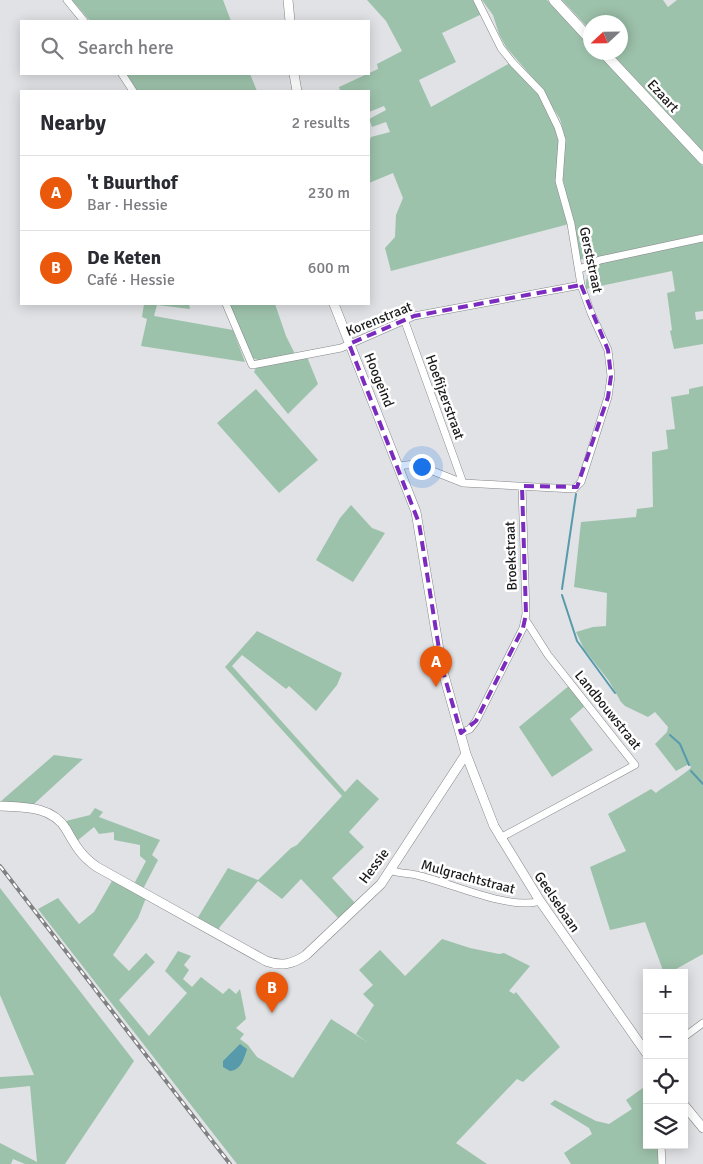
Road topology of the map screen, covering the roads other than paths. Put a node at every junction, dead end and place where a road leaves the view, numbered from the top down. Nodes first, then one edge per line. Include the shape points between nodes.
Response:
1 (67, 0) edge
2 (288, 0) edge
3 (476, 0) edge
4 (554, 0) edge
5 (83, 20) edge
6 (290, 20) edge
7 (583, 31) edge
8 (610, 60) edge
9 (123, 75) edge
10 (294, 75) edge
11 (132, 90) edge
12 (297, 90) edge
13 (703, 159) edge
14 (703, 238) edge
15 (580, 269) junction
16 (581, 285) junction
17 (226, 305) edge
18 (334, 305) edge
19 (404, 320) junction
20 (349, 344) junction
21 (398, 466) junction
22 (463, 483) junction
23 (522, 486) junction
24 (525, 619) junction
25 (461, 733) junction
26 (466, 754) junction
27 (0, 806) edge
28 (500, 838) junction
29 (390, 870) junction
30 (540, 902) junction
31 (703, 1023) edge
32 (688, 1034) edge
33 (643, 1048) edge
34 (688, 1110) edge
35 (703, 1128) edge
36 (661, 1149) edge
37 (662, 1164) edge

1 - 5 street
2 - 6 street
3 - 15 street, Gerststraat via 497,42 541,92 558,127 562,140 559,181
4 - 7 main road
8 - 13 main road, Ezaart
9 - 11 street
10 - 12 street
14 - 15 street via 600,260
15 - 16 street, Gerststraat
16 - 19 street, Korenstraat via 426,313
16 - 23 street, Gerststraat via 608,350 611,376 608,397 577,487
17 - 20 street, Korenstraat via 252,365
18 - 20 street, Hoogeind
19 - 20 street, Korenstraat
19 - 22 street, Hoefijzerstraat
20 - 21 street, Hoogeind
21 - 22 street via 415,464
21 - 25 street via 419,523 441,661
22 - 23 street
23 - 24 street, Broekstraat
24 - 25 street, Broekstraat via 520,637 476,721
24 - 28 street, Landbouwstraat via 548,655 635,765
25 - 26 street
26 - 28 street, Geelsebaan
26 - 29 street, Hessie
27 - 29 street, Hessie via 30,808 53,815 82,856 97,867 274,964 288,964 306,956 381,884
28 - 30 street, Geelsebaan
29 - 30 street, Mulgrachtstraat via 473,893 527,904
30 - 33 street, Geelsebaan
31 - 32 street
34 - 35 street
36 - 37 street

